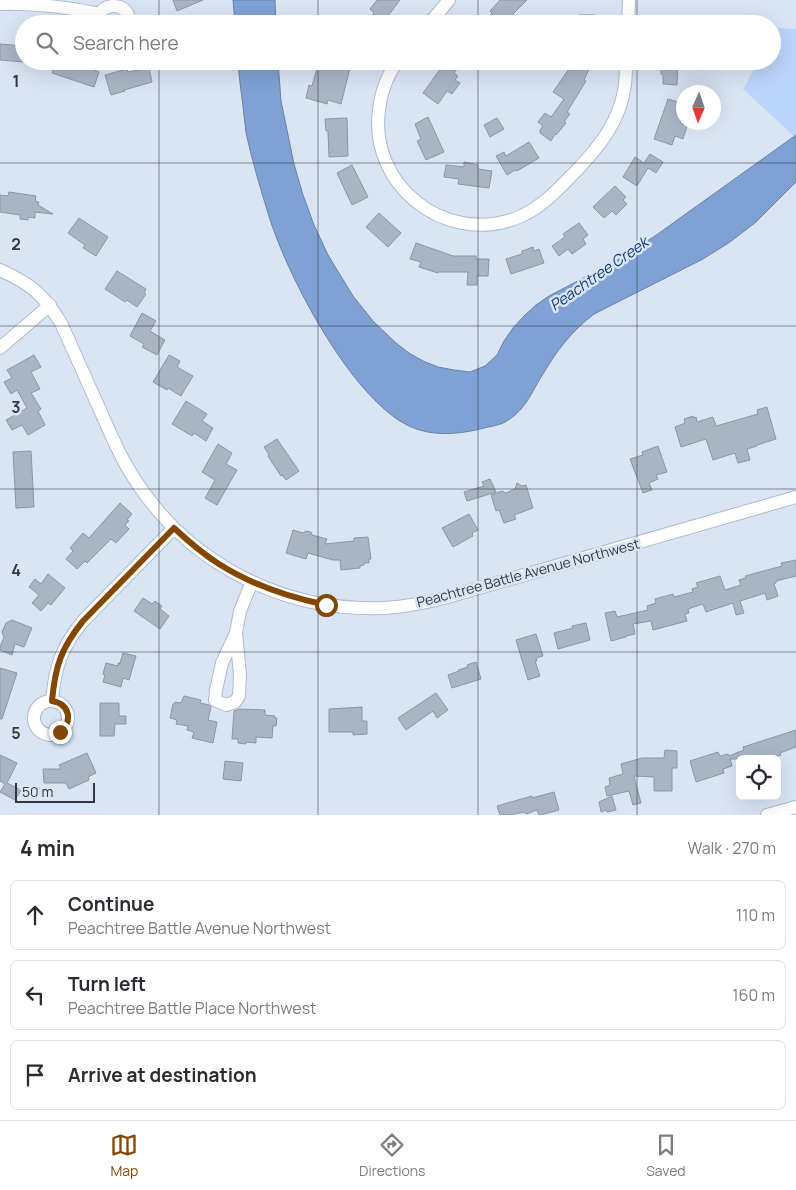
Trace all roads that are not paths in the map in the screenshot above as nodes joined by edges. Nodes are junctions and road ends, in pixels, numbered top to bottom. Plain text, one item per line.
1 (449, 0) edge
2 (629, 0) edge
3 (0, 4) edge
4 (90, 15) edge
5 (101, 15) edge
6 (128, 15) edge
7 (437, 15) edge
8 (628, 15) edge
9 (393, 70) edge
10 (626, 70) edge
11 (0, 270) edge
12 (50, 305) junction
13 (0, 348) edge
14 (796, 497) edge
15 (174, 528) junction
16 (252, 582) junction
17 (236, 633) junction
18 (52, 701) dead end
19 (796, 807) edge
20 (767, 815) edge

1 - 7 street
2 - 8 street
3 - 4 street
5 - 6 street
9 - 10 street
11 - 12 street, Peachtree Battle Avenue Northwest
12 - 13 street
12 - 15 street, Peachtree Battle Avenue Northwest
14 - 16 street, Peachtree Battle Avenue Northwest
15 - 16 street, Peachtree Battle Avenue Northwest
15 - 18 street
16 - 17 street
17 - 17 street
19 - 20 street

